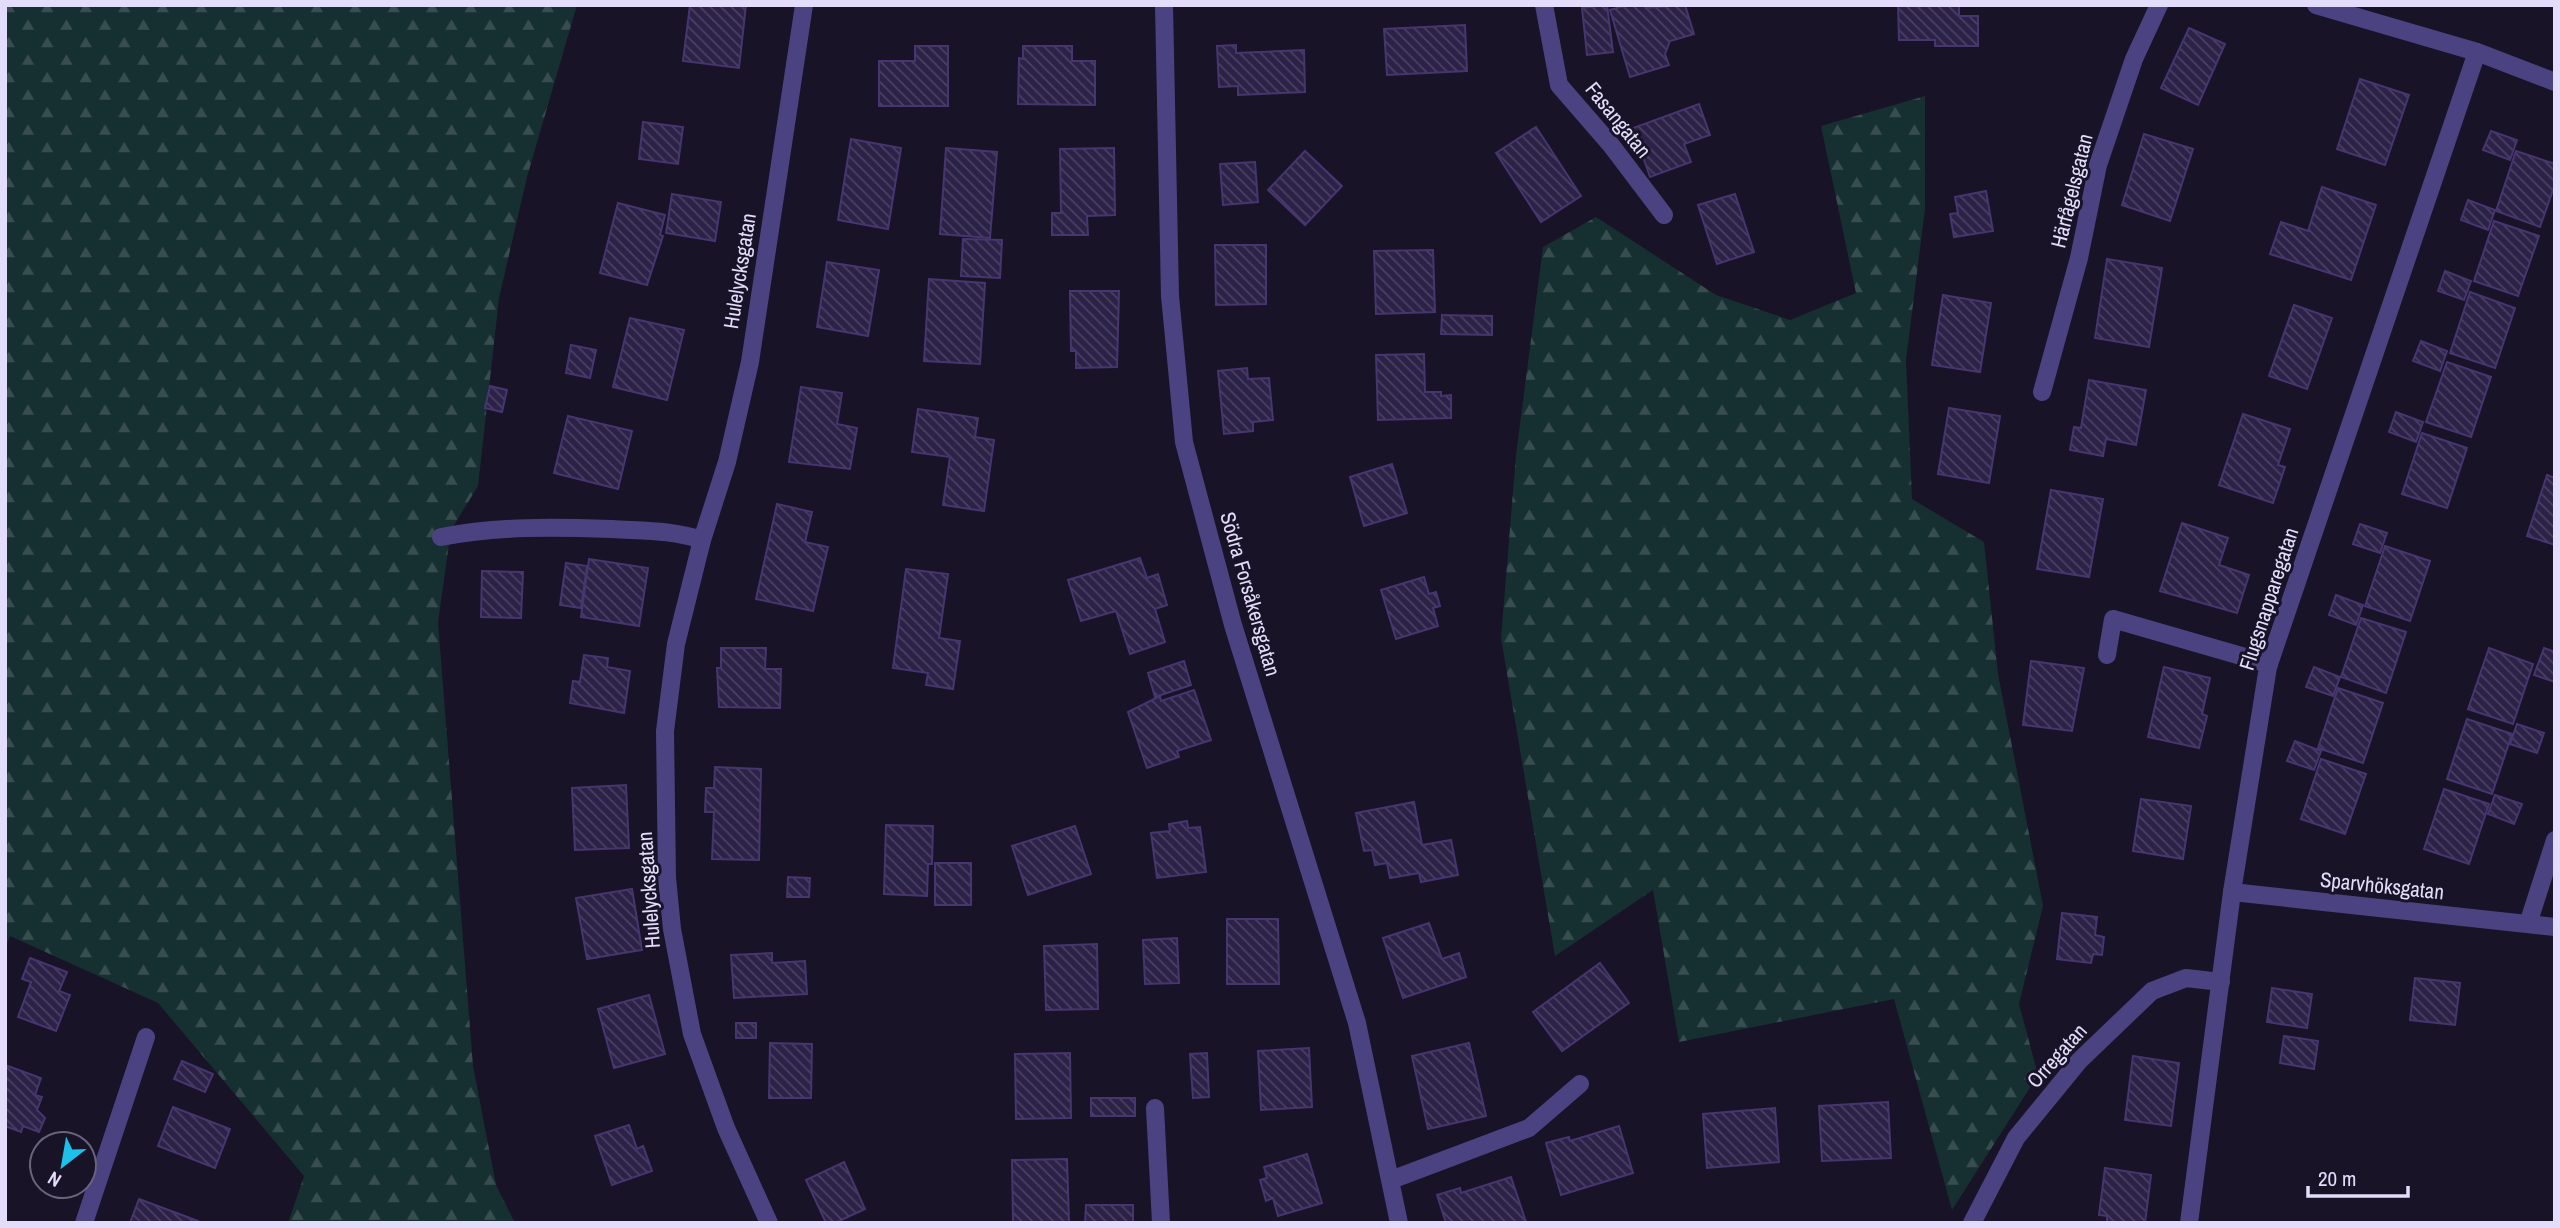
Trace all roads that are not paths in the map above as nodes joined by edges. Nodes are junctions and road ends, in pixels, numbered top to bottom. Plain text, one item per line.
1 (804, 5) edge
2 (1164, 5) edge
3 (1544, 5) edge
4 (2159, 5) edge
5 (2316, 5) edge
6 (2477, 52) junction
7 (2555, 82) edge
8 (1664, 215) dead end
9 (2042, 392) dead end
10 (441, 537) dead end
11 (702, 540) junction
12 (2107, 655) dead end
13 (2269, 664) junction
14 (2555, 840) edge
15 (2232, 892) junction
16 (2528, 924) junction
17 (2555, 927) edge
18 (2221, 982) junction
19 (146, 1037) dead end
20 (1580, 1084) dead end
21 (1155, 1108) dead end
22 (1391, 1180) junction
23 (84, 1223) edge
24 (769, 1223) edge
25 (1161, 1223) edge
26 (1399, 1223) edge
27 (1972, 1223) edge
28 (2189, 1223) edge

1 - 11 street, Hulelycksgatan
2 - 22 street, Södra Forsåkersgatan
3 - 8 street, Fasangatan
4 - 9 street, Härfågelsgatan
5 - 6 street
6 - 7 street
6 - 13 street, Flugsnapparegatan
10 - 11 street
11 - 24 street, Hulelycksgatan
12 - 13 street
13 - 15 street, Flugsnapparegatan
14 - 16 street
15 - 16 street, Sparvhöksgatan
15 - 18 street, Flugsnapparegatan
16 - 17 street, Sparvhöksgatan
18 - 27 street, Orregatan
18 - 28 street, Flugsnapparegatan
19 - 23 street
20 - 22 street
21 - 25 street
22 - 26 street, Södra Forsåkersgatan

